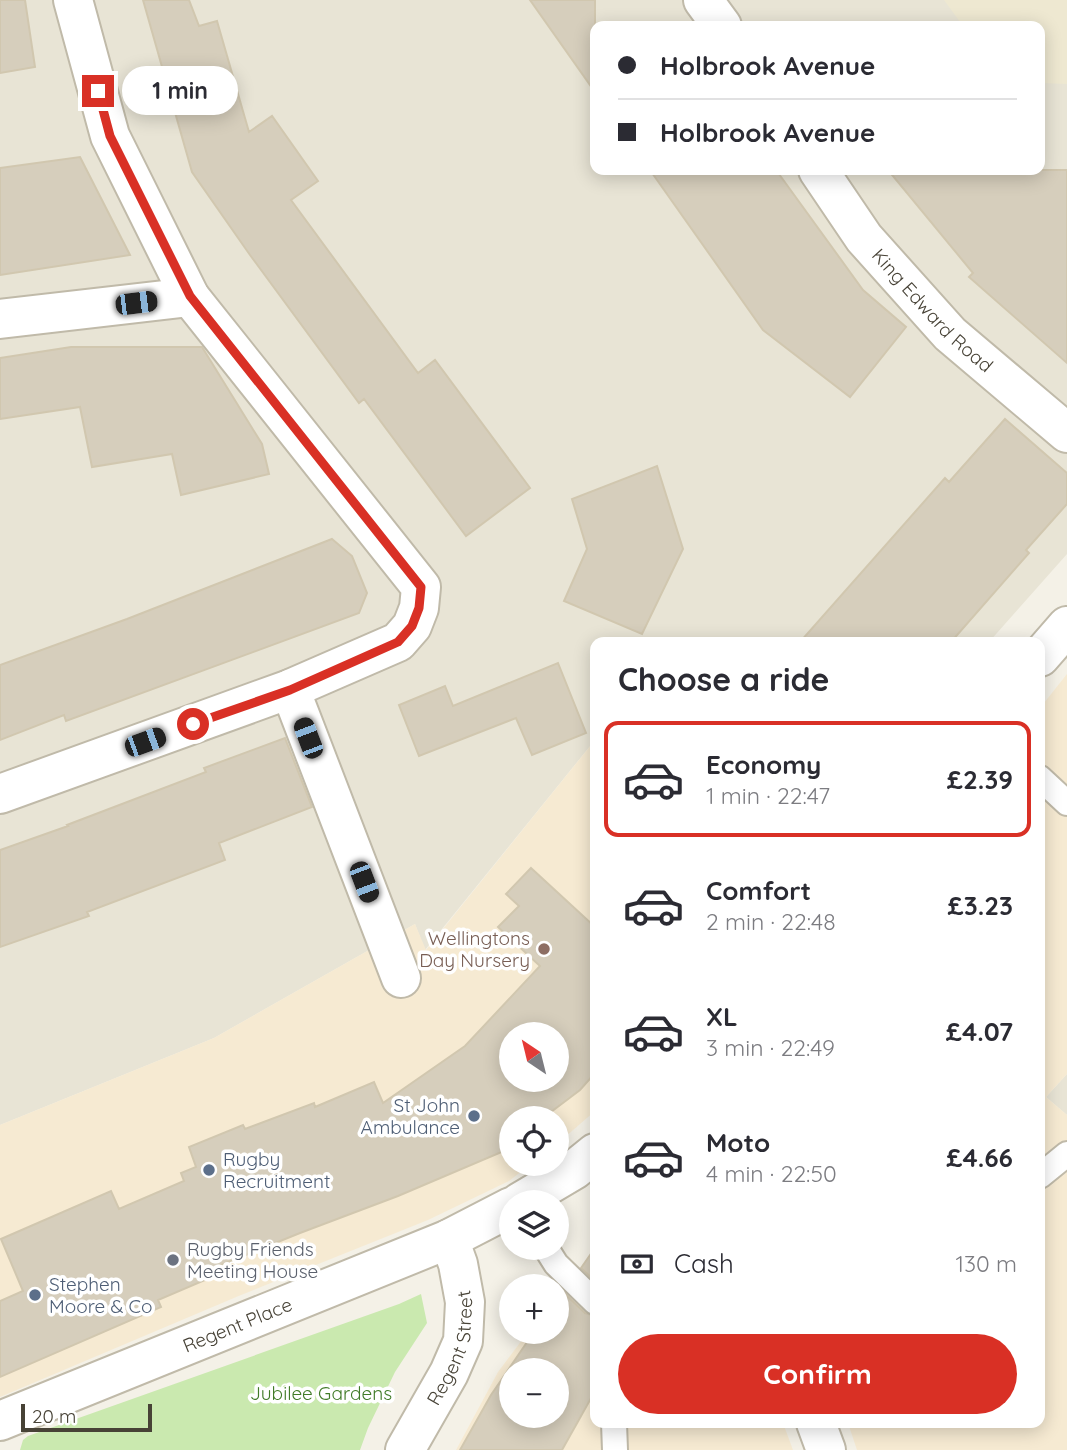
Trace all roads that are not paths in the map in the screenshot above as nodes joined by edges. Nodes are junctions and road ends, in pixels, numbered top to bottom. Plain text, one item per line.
1 (73, 0) edge
2 (703, 0) edge
3 (718, 21) edge
4 (821, 175) edge
5 (190, 296) junction
6 (0, 319) edge
7 (1067, 433) edge
8 (1067, 626) edge
9 (1045, 651) edge
10 (290, 690) junction
11 (0, 794) edge
12 (401, 978) dead end
13 (1067, 1154) edge
14 (590, 1157) edge
15 (1045, 1172) edge
16 (540, 1190) edge
17 (499, 1213) edge
18 (449, 1239) junction
19 (554, 1260) edge
20 (590, 1298) edge
21 (0, 1421) edge
22 (614, 1428) edge
23 (818, 1428) edge
24 (405, 1450) edge
25 (615, 1450) edge
26 (826, 1450) edge

1 - 5 street
2 - 3 street
4 - 7 street, King Edward Road
5 - 6 street
5 - 10 street
8 - 9 street
10 - 11 street
10 - 12 street
13 - 15 lane
14 - 16 street
17 - 18 street, Regent Place
18 - 21 street, Regent Place
18 - 24 street, Regent Street
19 - 20 lane
22 - 25 lane
23 - 26 street

